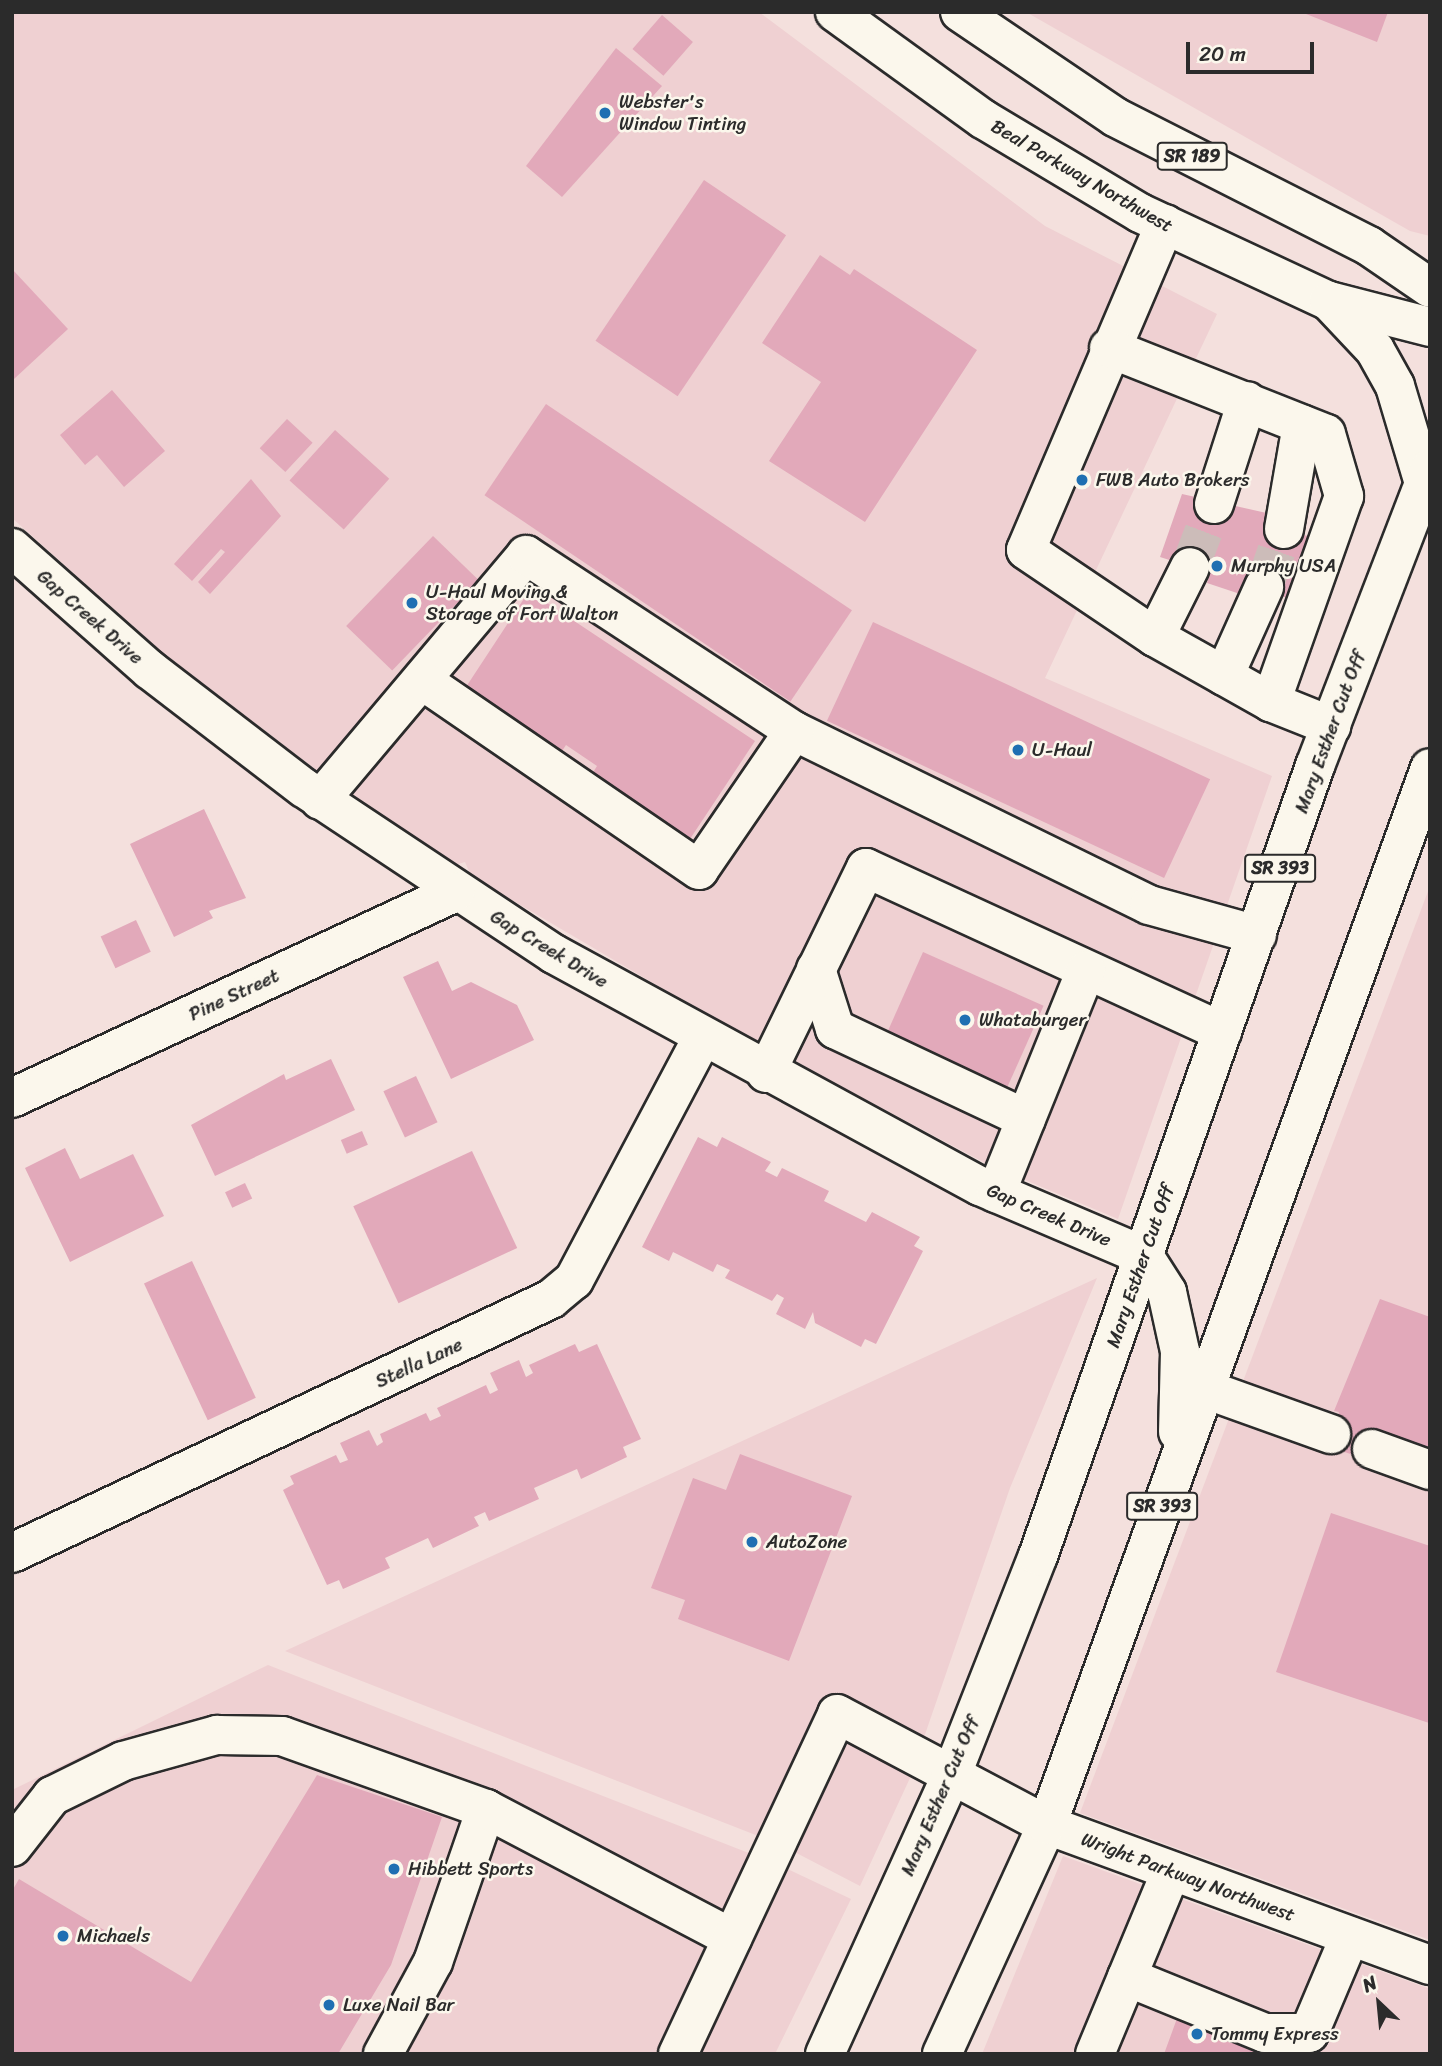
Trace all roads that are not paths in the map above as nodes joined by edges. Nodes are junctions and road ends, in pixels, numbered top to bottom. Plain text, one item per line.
1 (835, 12) edge
2 (960, 12) edge
3 (1165, 225) junction
4 (1430, 288) edge
5 (1329, 301) junction
6 (1430, 327) edge
7 (1109, 348) junction
8 (1247, 401) junction
9 (1302, 425) junction
10 (1427, 476) edge
11 (1214, 503) tunnel mouth
12 (1284, 529) tunnel mouth
13 (19, 565) edge
14 (1190, 566) tunnel mouth
15 (1264, 587) tunnel mouth
16 (1156, 637) junction
17 (1224, 676) junction
18 (422, 680) junction
19 (1271, 702) junction
20 (1331, 726) junction
21 (794, 731) junction
22 (1430, 768) edge
23 (320, 800) junction
24 (456, 892) junction
25 (1256, 935) junction
26 (816, 969) junction
27 (1086, 970) junction
28 (1222, 1032) junction
29 (702, 1038) junction
30 (766, 1073) junction
31 (12, 1098) edge
32 (1026, 1119) junction
33 (996, 1193) junction
34 (1144, 1256) junction
35 (1205, 1389) junction
36 (1331, 1434) dead end
37 (1372, 1449) dead end
38 (1177, 1465) junction
39 (1430, 1470) edge
40 (12, 1553) edge
41 (950, 1780) junction
42 (486, 1809) junction
43 (1047, 1825) junction
44 (12, 1846) edge
45 (1171, 1871) junction
46 (1350, 1936) junction
47 (732, 1938) junction
48 (1430, 1965) edge
49 (1127, 1977) junction
50 (383, 2054) edge
51 (678, 2054) edge
52 (825, 2054) edge
53 (942, 2054) edge
54 (1095, 2054) edge

1 - 3 main road, Beal Parkway Northwest
2 - 4 main road, SR 189
3 - 5 main road, Beal Parkway Northwest
3 - 7 main road
5 - 6 main road, Beal Parkway Northwest
5 - 10 main road
7 - 8 main road
7 - 16 main road
8 - 9 main road
8 - 11 main road
9 - 12 main road
9 - 19 main road
10 - 20 main road, Mary Esther Cut Off / SR 393
13 - 23 main road, Gap Creek Drive
14 - 16 main road
15 - 17 main road
16 - 17 main road
17 - 19 main road
18 - 21 main road
18 - 21 main road
18 - 23 main road
19 - 20 main road
20 - 25 main road, Mary Esther Cut Off / SR 393
21 - 25 main road
22 - 35 main road, SR 393
23 - 24 main road, Gap Creek Drive
24 - 29 main road, Gap Creek Drive
24 - 31 main road, Pine Street
25 - 28 main road, Mary Esther Cut Off / SR 393
26 - 27 main road
26 - 30 main road
26 - 32 main road
27 - 28 main road
27 - 32 main road
28 - 34 main road, Mary Esther Cut Off / SR 393
29 - 30 main road, Gap Creek Drive
29 - 40 main road, Stella Lane
30 - 33 main road, Gap Creek Drive
32 - 33 main road
33 - 34 main road, Gap Creek Drive
34 - 38 main road
34 - 41 main road, Mary Esther Cut Off / SR 393
35 - 36 main road
35 - 38 main road, SR 393
37 - 39 main road
38 - 43 main road, SR 393
41 - 43 main road, Wright Parkway Northwest
41 - 47 main road, Wright Parkway Northwest
41 - 52 main road, Mary Esther Cut Off / SR 393
42 - 44 main road
42 - 47 main road
42 - 50 main road
43 - 45 main road, Wright Parkway Northwest
43 - 53 main road, SR 393
45 - 46 main road, Wright Parkway Northwest
45 - 49 main road
46 - 48 main road, Wright Parkway Northwest
46 - 49 main road
47 - 51 main road
49 - 54 main road

